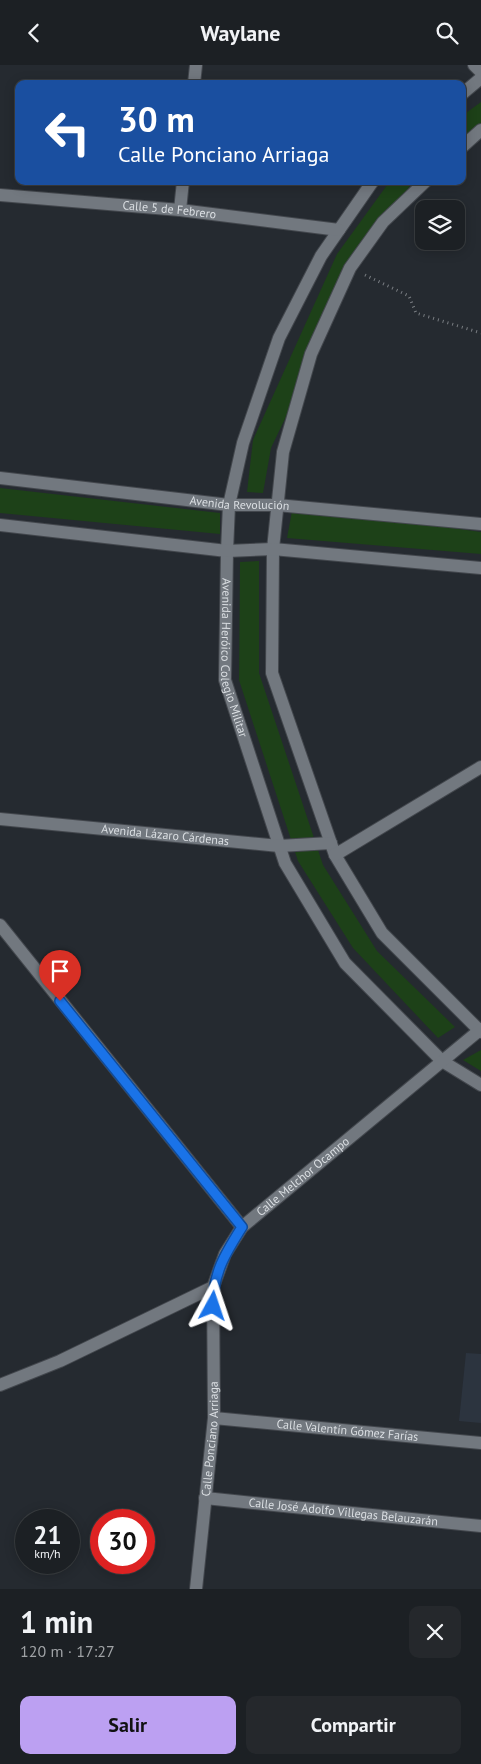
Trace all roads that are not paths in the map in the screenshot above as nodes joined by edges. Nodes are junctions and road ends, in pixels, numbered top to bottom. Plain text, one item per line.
1 (196, 65) edge
2 (474, 65) edge
3 (481, 72) edge
4 (481, 78) edge
5 (194, 80) edge
6 (466, 91) edge
7 (481, 130) edge
8 (466, 143) edge
9 (183, 185) edge
10 (370, 185) edge
11 (422, 185) edge
12 (0, 195) edge
13 (180, 210) junction
14 (339, 230) junction
15 (0, 478) edge
16 (229, 505) junction
17 (277, 505) junction
18 (481, 524) edge
19 (0, 525) edge
20 (273, 549) junction
21 (227, 551) junction
22 (481, 568) edge
23 (481, 767) edge
24 (0, 819) edge
25 (331, 843) junction
26 (279, 846) junction
27 (335, 855) junction
28 (0, 925) edge
29 (480, 1030) edge
30 (442, 1061) junction
31 (481, 1085) edge
32 (242, 1227) junction
33 (213, 1287) junction
34 (0, 1385) edge
35 (214, 1418) junction
36 (481, 1443) edge
37 (205, 1498) junction
38 (481, 1526) edge
39 (196, 1589) edge

1 - 5 street
2 - 3 street
4 - 6 street
7 - 8 street
9 - 13 street
10 - 14 street, Avenida Heróico Colegio Militar
11 - 17 street
12 - 13 street, Calle 5 de Febrero
13 - 14 street, Calle 5 de Febrero
14 - 16 street, Avenida Heróico Colegio Militar
15 - 16 street, Avenida Revolución
16 - 17 street, Avenida Revolución
16 - 21 street, Avenida Heróico Colegio Militar
17 - 18 street, Avenida Revolución
17 - 20 street
19 - 21 street
20 - 21 street
20 - 22 street
20 - 25 street
21 - 26 street, Avenida Heróico Colegio Militar
23 - 27 street
24 - 26 street, Avenida Lázaro Cárdenas
25 - 26 street, Avenida Lázaro Cárdenas
25 - 27 street
26 - 30 street, Avenida Heróico Colegio Militar
27 - 29 street
28 - 32 street
29 - 30 street, Calle Melchor Ocampo
30 - 31 street, Avenida Heróico Colegio Militar
30 - 32 street, Calle Melchor Ocampo
32 - 33 street, Calle Melchor Ocampo
33 - 34 street
33 - 35 street, Calle Ponciano Arriaga
35 - 36 street, Calle Valentín Gómez Farías
35 - 37 street, Calle Ponciano Arriaga
37 - 38 street, Calle José Adolfo Villegas Belauzarán
37 - 39 street, Calle Ponciano Arriaga

